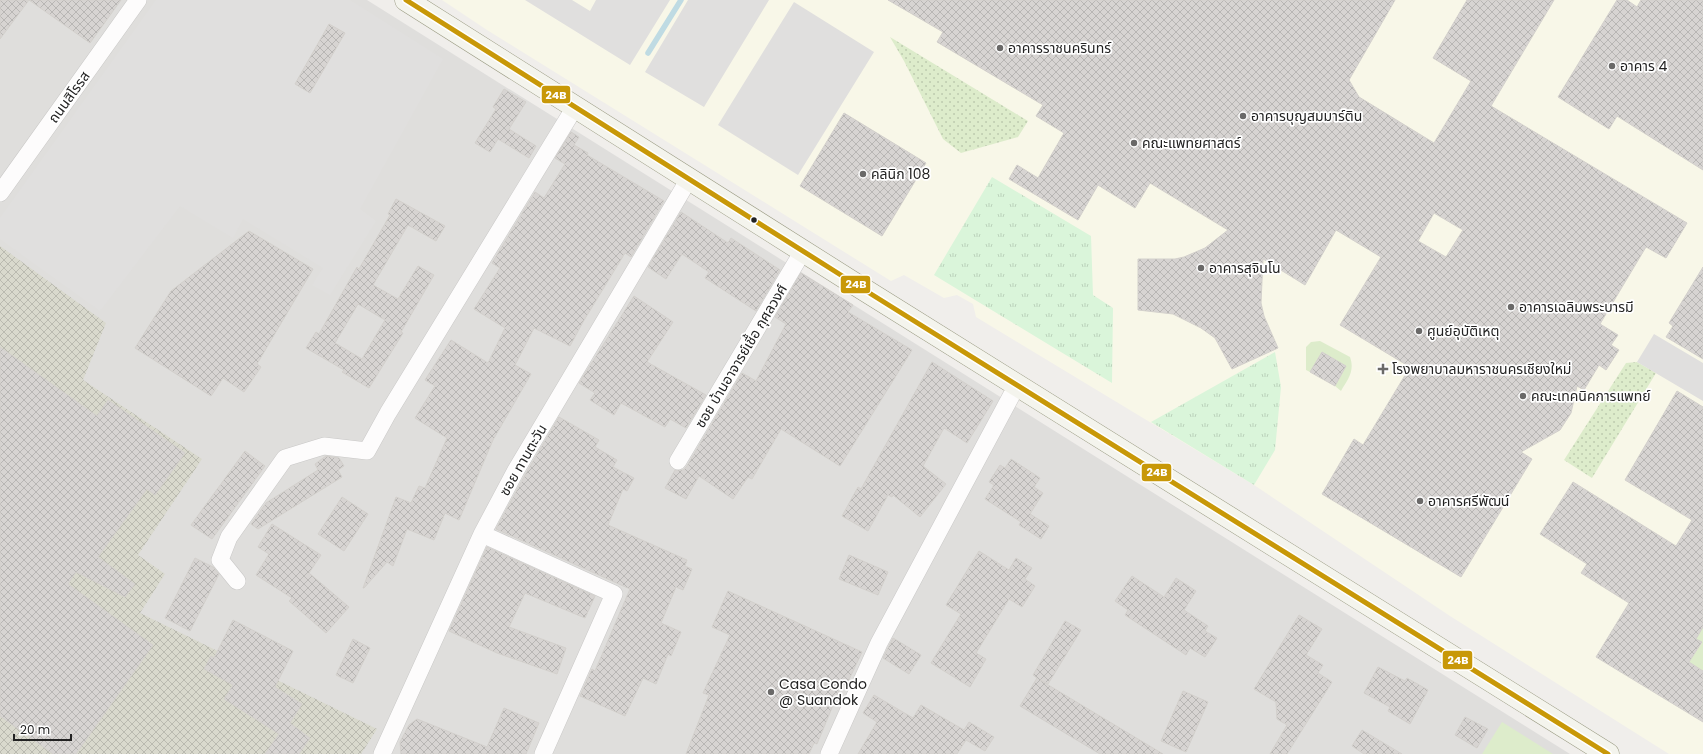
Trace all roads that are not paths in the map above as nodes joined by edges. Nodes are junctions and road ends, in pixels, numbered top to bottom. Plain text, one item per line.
1 (138, 0) edge
2 (406, 0) edge
3 (575, 107) junction
4 (689, 179) junction
5 (0, 193) edge
6 (803, 251) junction
7 (1017, 385) junction
8 (678, 461) dead end
9 (482, 534) junction
10 (237, 581) dead end
11 (385, 753) edge
12 (543, 754) edge
13 (829, 754) edge
14 (1608, 754) edge

1 - 5 street, ถนนสิโรรส
2 - 3 main road
3 - 4 main road
3 - 10 street
4 - 6 main road
4 - 9 street, ซอย ทานตะวัน
6 - 7 main road
6 - 8 street, ซอย บ้านอาจารย์เชื้อ กุศลวงศ์
7 - 13 street
7 - 14 main road
9 - 11 street, ซอย ทานตะวัน
9 - 12 street

